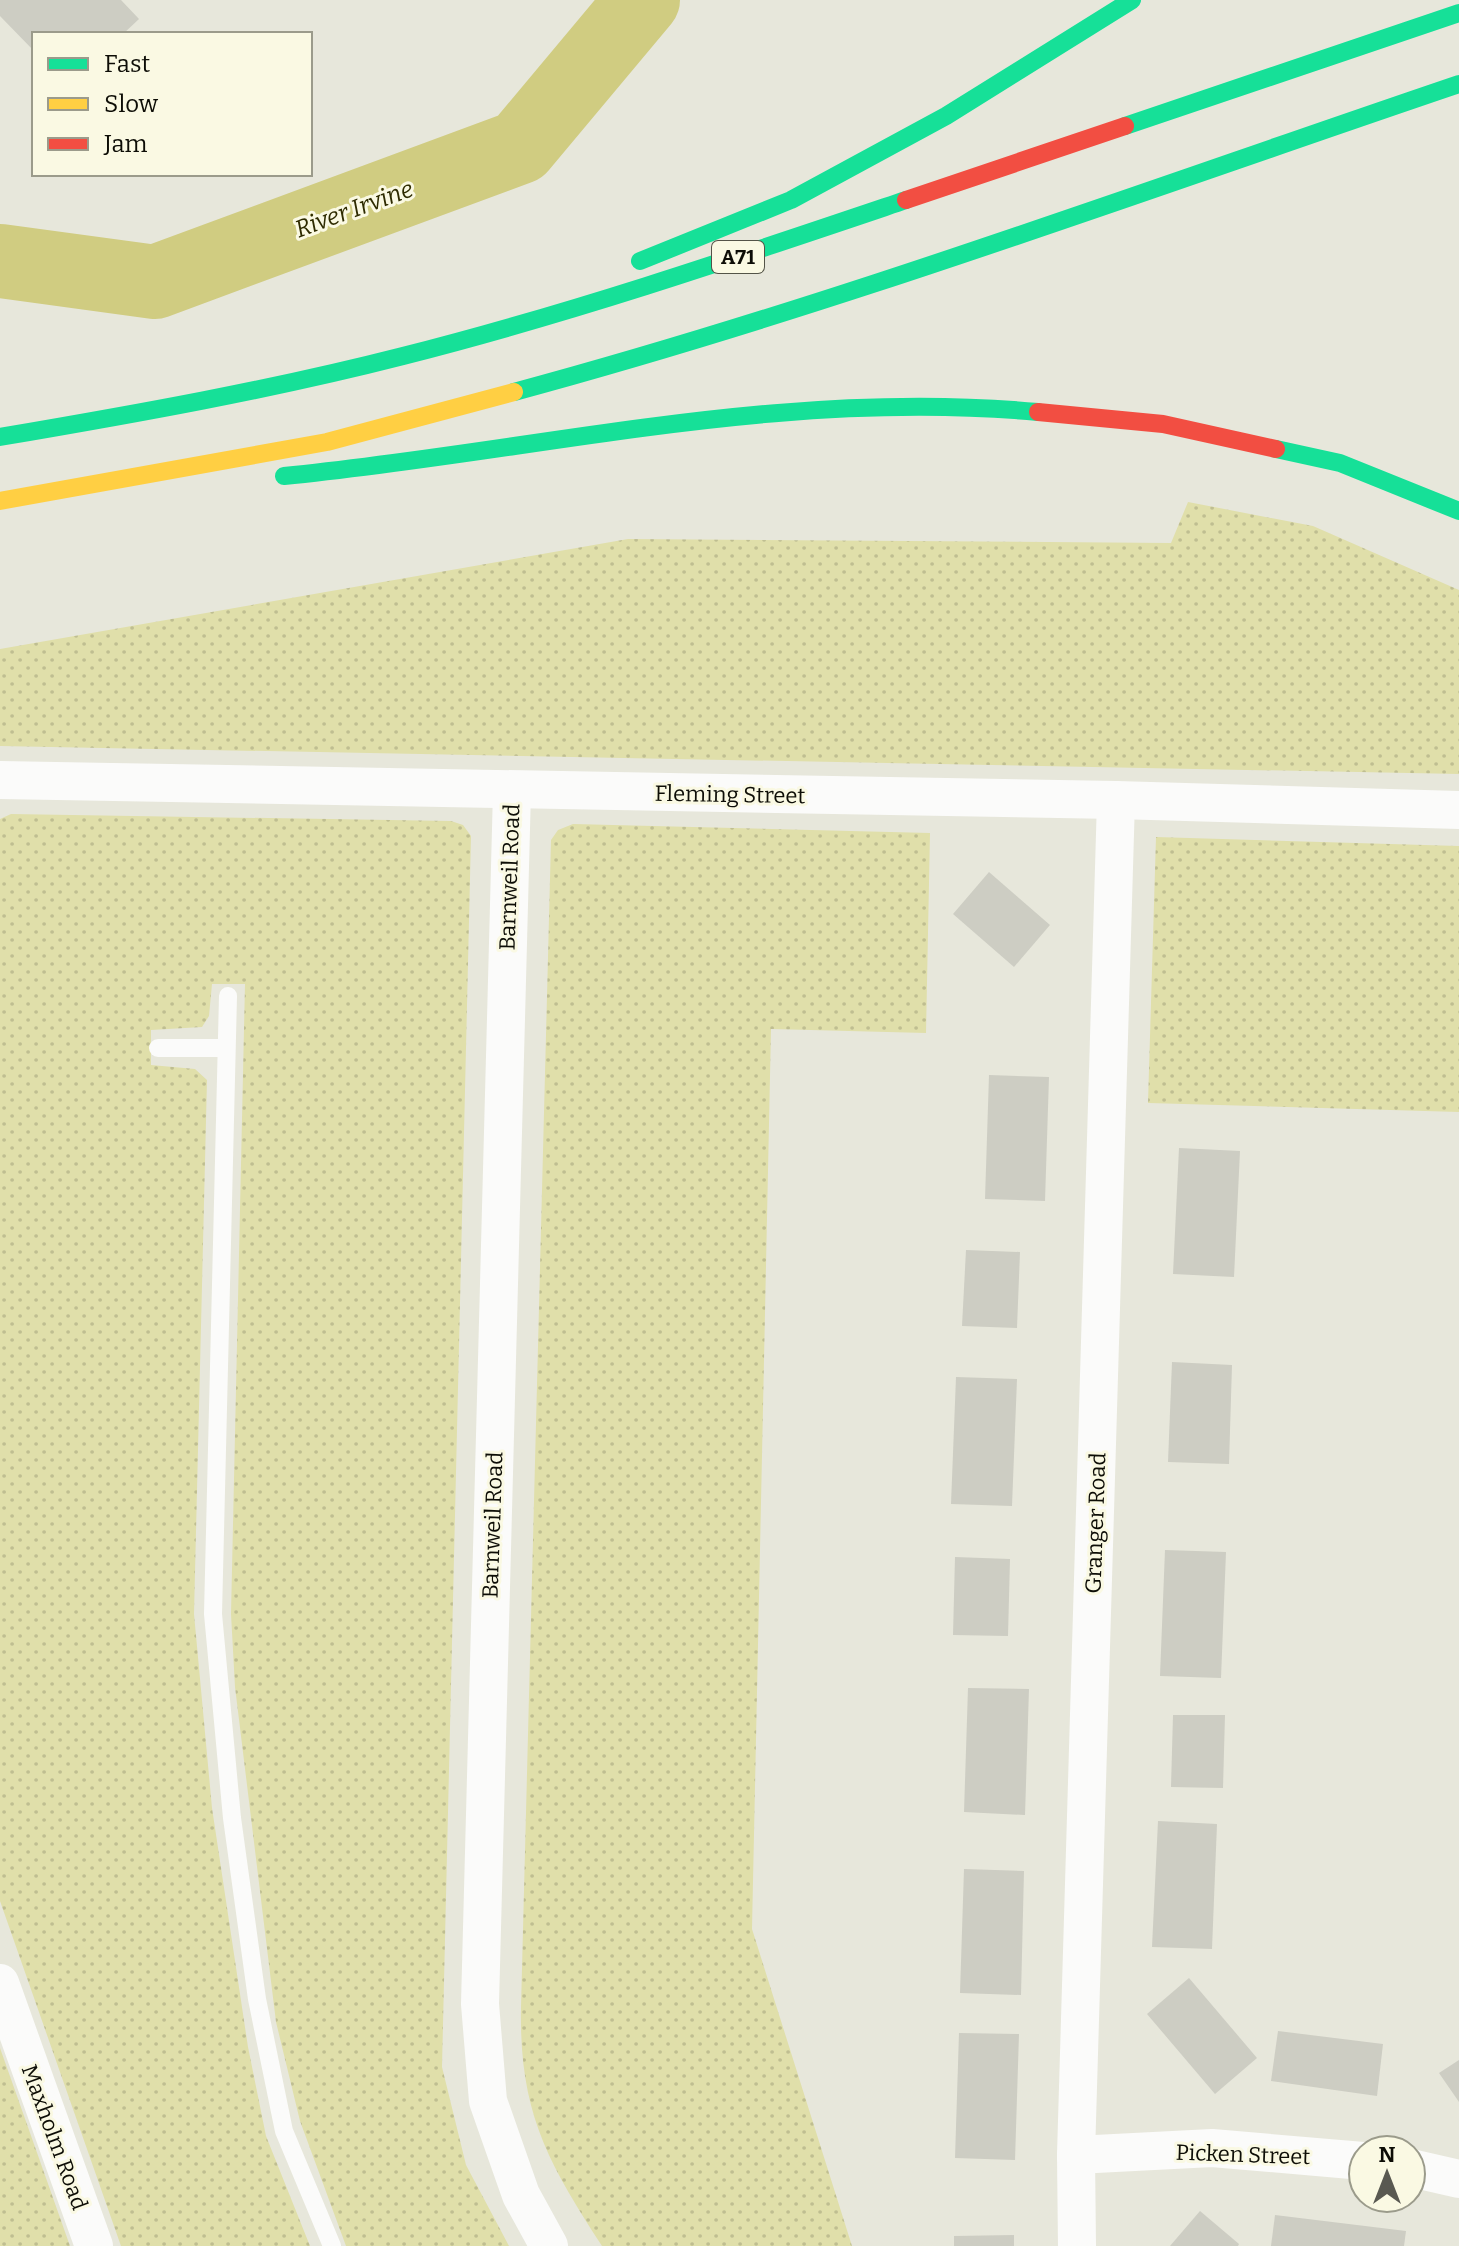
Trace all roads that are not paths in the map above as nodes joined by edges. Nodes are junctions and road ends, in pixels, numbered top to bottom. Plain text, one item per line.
1 (1132, 0) edge
2 (1459, 13) edge
3 (1459, 84) edge
4 (619, 270) dead end
5 (576, 287) dead end
6 (404, 356) junction
7 (0, 437) edge
8 (264, 477) dead end
9 (202, 484) dead end
10 (0, 502) edge
11 (1459, 511) edge
12 (0, 780) edge
13 (512, 791) junction
14 (1116, 800) junction
15 (1459, 810) edge
16 (228, 996) dead end
17 (158, 1048) dead end
18 (226, 1048) junction
19 (0, 1983) edge
20 (1076, 2155) junction
21 (1347, 2160) edge
22 (1427, 2172) edge
23 (1459, 2179) edge
24 (94, 2246) edge
25 (332, 2246) edge
26 (548, 2246) edge
27 (1077, 2246) edge

1 - 4 main road
2 - 6 main road, A71
3 - 10 main road
5 - 6 main road
6 - 7 main road, A71
8 - 11 main road
9 - 10 main road
12 - 13 street, Fleming Street
13 - 14 street, Fleming Street
13 - 26 street, Barnweil Road
14 - 15 street, Fleming Street
14 - 20 street, Granger Road
16 - 18 lane
17 - 18 lane
18 - 25 lane
19 - 24 street, Maxholm Road
20 - 21 street, Picken Street
20 - 27 street, Granger Road
22 - 23 street

